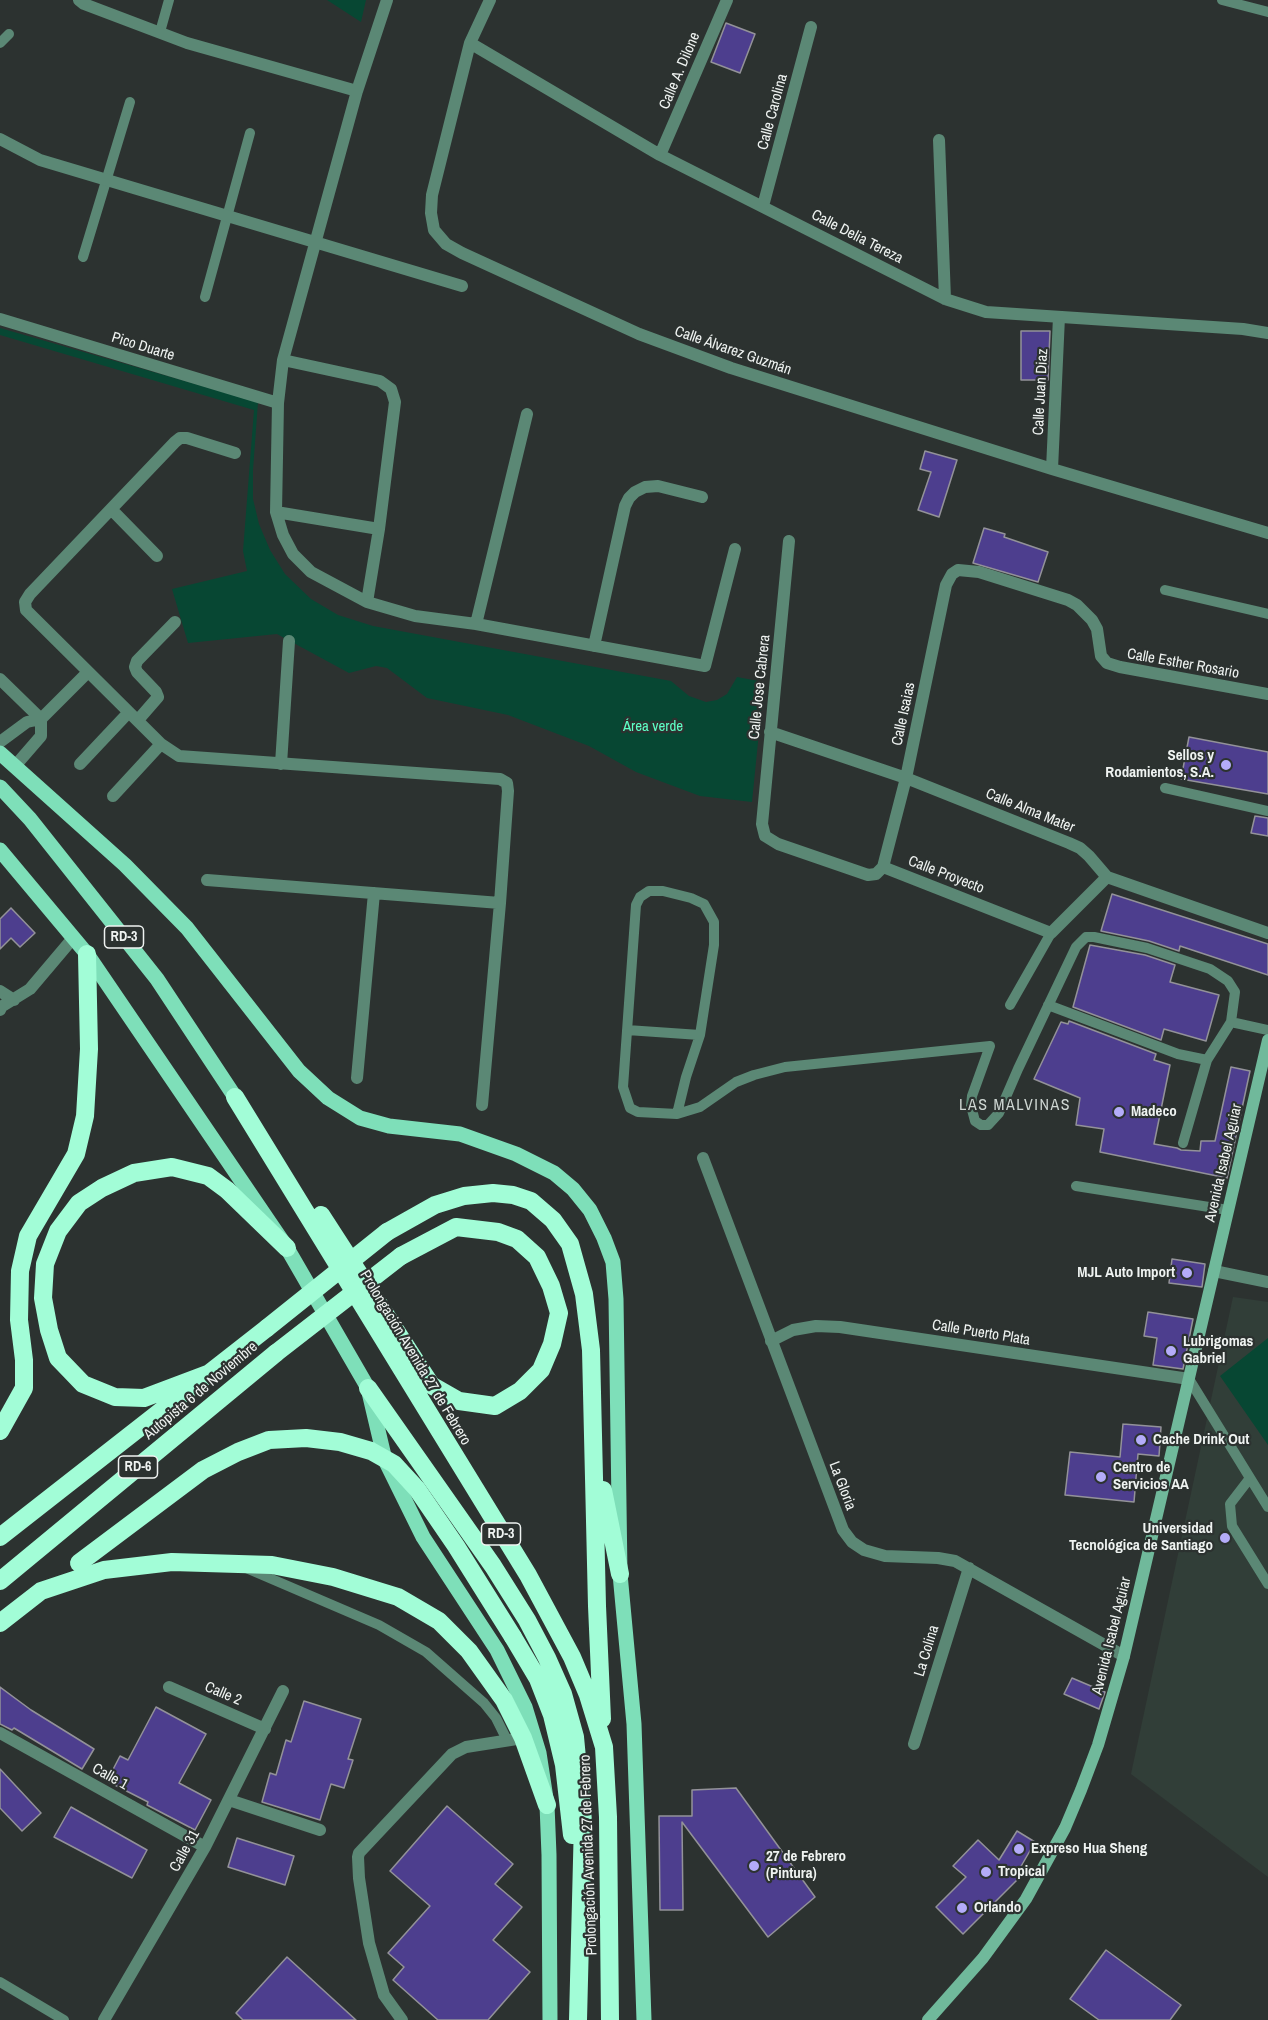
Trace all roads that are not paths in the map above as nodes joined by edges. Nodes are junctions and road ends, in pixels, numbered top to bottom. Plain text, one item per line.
1 (79, 0) edge
2 (169, 0) edge
3 (387, 0) edge
4 (490, 0) edge
5 (727, 0) edge
6 (1222, 0) edge
7 (1268, 12) edge
8 (811, 27) dead end
9 (160, 32) junction
10 (9, 34) dead end
11 (0, 43) edge
12 (470, 43) junction
13 (357, 91) junction
14 (130, 102) dead end
15 (250, 133) dead end
16 (0, 139) edge
17 (939, 140) dead end
18 (660, 154) junction
19 (107, 180) junction
20 (763, 206) junction
21 (227, 216) junction
22 (315, 242) junction
23 (83, 257) dead end
24 (462, 286) dead end
25 (205, 297) dead end
26 (945, 299) junction
27 (1059, 317) junction
28 (0, 319) edge
29 (1268, 333) edge
30 (283, 360) junction
31 (278, 403) junction
32 (527, 414) dead end
33 (235, 453) dead end
34 (1052, 470) junction
35 (702, 497) dead end
36 (111, 509) junction
37 (276, 512) junction
38 (379, 529) junction
39 (1268, 533) edge
40 (789, 541) dead end
41 (735, 549) dead end
42 (157, 556) dead end
43 (957, 570) joint
44 (1164, 590) dead end
45 (367, 602) junction
46 (1268, 614) edge
47 (175, 622) dead end
48 (476, 624) junction
49 (290, 640) dead end
50 (594, 646) junction
51 (87, 673) junction
52 (0, 679) edge
53 (1268, 694) edge
54 (133, 716) junction
55 (42, 719) junction
56 (770, 732) junction
57 (0, 742) edge
58 (161, 744) junction
59 (0, 753) edge
60 (80, 764) dead end
61 (281, 764) junction
62 (15, 766) junction
63 (906, 778) junction
64 (0, 787) edge
65 (1165, 788) dead end
66 (113, 796) dead end
67 (1268, 811) edge
68 (765, 836) joint
69 (0, 850) edge
70 (882, 867) junction
71 (1107, 878) junction
72 (207, 880) dead end
73 (374, 893) junction
74 (500, 903) junction
75 (1051, 933) junction
76 (1268, 933) edge
77 (74, 937) junction
78 (87, 954) junction
79 (0, 991) edge
80 (14, 1000) junction
81 (1010, 1005) dead end
82 (1048, 1005) junction
83 (0, 1010) edge
84 (1231, 1023) junction
85 (627, 1030) junction
86 (1268, 1030) edge
87 (700, 1035) junction
88 (1268, 1040) edge
89 (1207, 1060) junction
90 (357, 1078) dead end
91 (236, 1097) junction
92 (482, 1105) dead end
93 (677, 1114) junction
94 (1182, 1143) dead end
95 (703, 1158) dead end
96 (1076, 1186) dead end
97 (1228, 1210) junction
98 (287, 1248) junction
99 (1214, 1271) junction
100 (1268, 1282) edge
101 (771, 1341) junction
102 (213, 1372) junction
103 (1189, 1379) junction
104 (368, 1388) junction
105 (0, 1431) edge
106 (593, 1444) junction
107 (1250, 1478) junction
108 (1268, 1507) edge
109 (0, 1537) edge
110 (235, 1564) junction
111 (969, 1568) junction
112 (620, 1574) junction
113 (0, 1581) edge
114 (1268, 1584) edge
115 (42, 1592) junction
116 (0, 1623) edge
117 (1124, 1656) junction
118 (168, 1687) dead end
119 (283, 1691) dead end
120 (265, 1729) junction
121 (0, 1733) edge
122 (515, 1739) junction
123 (914, 1744) dead end
124 (604, 1748) junction
125 (229, 1800) junction
126 (547, 1805) junction
127 (320, 1830) dead end
128 (205, 1847) junction
129 (581, 1911) junction
130 (0, 1982) edge
131 (64, 2020) edge
132 (104, 2020) edge
133 (402, 2020) edge
134 (550, 2020) edge
135 (578, 2020) edge
136 (610, 2020) edge
137 (644, 2020) edge
138 (928, 2020) edge

1 - 9 street
2 - 9 lane
3 - 13 street
4 - 12 street, Calle Álvarez Guzmán
5 - 18 street, Calle A. Dilone
6 - 7 lane
8 - 20 street, Calle Carolina
9 - 13 street
10 - 11 lane
12 - 18 street, Calle Delia Tereza
12 - 34 street, Calle Álvarez Guzmán
13 - 22 street
14 - 19 lane
15 - 21 lane
16 - 19 street
17 - 26 street
18 - 20 street, Calle Delia Tereza
19 - 21 street
19 - 23 lane
20 - 26 street, Calle Delia Tereza
21 - 22 street
21 - 25 lane
22 - 24 street
22 - 30 street
26 - 27 street, Calle Delia Tereza
27 - 29 street, Calle Delia Tereza
27 - 34 street, Calle Juan Diaz
28 - 31 street, Pico Duarte
30 - 31 street
30 - 38 street
31 - 37 street
32 - 48 street
33 - 36 street
34 - 39 street, Calle Álvarez Guzmán
35 - 50 street
36 - 42 street
36 - 51 street
37 - 38 street
37 - 45 street
38 - 45 street
40 - 56 street, Calle Jose Cabrera
41 - 50 street
43 - 53 street, Calle Esther Rosario
43 - 63 street, Calle Isaias
44 - 46 lane
45 - 48 street
47 - 54 street
48 - 50 street
49 - 61 street
51 - 54 street
51 - 55 street
52 - 55 street
54 - 58 street
54 - 60 street
55 - 57 street
55 - 62 street
56 - 63 street, Calle Alma Mater
56 - 68 street, Calle Jose Cabrera
58 - 61 street
58 - 66 street
59 - 62 main road
61 - 74 street
62 - 112 main road
63 - 70 street, Calle Isaias
63 - 71 street, Calle Alma Mater
64 - 91 main road, Prolongación Avenida 27 de Febrero / RD-3
65 - 67 lane
68 - 70 street, Calle Proyecto
69 - 77 main road, Prolongación Avenida 27 de Febrero / RD-3
70 - 75 street, Calle Proyecto
71 - 75 street
71 - 76 street
72 - 73 street
73 - 74 street
73 - 90 street
74 - 92 street
75 - 81 lane
77 - 78 main road, Prolongación Avenida 27 de Febrero / RD-3
77 - 80 street
78 - 98 main road, Prolongación Avenida 27 de Febrero / RD-3
78 - 105 highway
79 - 80 street
80 - 83 street
82 - 84 lane
82 - 89 lane
82 - 93 lane
84 - 86 lane
84 - 89 lane
85 - 87 lane
85 - 87 lane
85 - 93 lane
87 - 93 lane
88 - 97 main road, Avenida Isabel Aguiar
89 - 94 lane
91 - 113 highway, Autopista 6 de Noviembre / RD-6, bridge
91 - 124 highway, Prolongación Avenida 27 de Febrero / RD-3
95 - 101 street, La Gloria
96 - 97 lane
97 - 99 main road, Avenida Isabel Aguiar
98 - 102 highway
98 - 104 main road, Prolongación Avenida 27 de Febrero / RD-3
99 - 100 street
99 - 103 main road, Avenida Isabel Aguiar
101 - 103 street, Calle Puerto Plata
101 - 111 street, La Gloria
102 - 106 highway, Autopista 6 de Noviembre / RD-6, bridge
102 - 109 highway, Autopista 6 de Noviembre / RD-6
103 - 107 lane
103 - 117 main road, Avenida Isabel Aguiar
104 - 126 main road, Prolongación Avenida 27 de Febrero / RD-3
104 - 129 highway, Prolongación Avenida 27 de Febrero / RD-3
106 - 112 highway
106 - 124 highway
107 - 108 lane
107 - 114 lane
110 - 115 highway
110 - 122 lane
110 - 122 highway
111 - 117 street, La Gloria
111 - 123 street, La Colina
112 - 137 main road
115 - 116 highway
115 - 129 highway, bridge
117 - 138 main road, Avenida Isabel Aguiar
118 - 120 street, Calle 2
119 - 120 street, Calle 31
120 - 125 street, Calle 31
121 - 128 street, Calle 1
122 - 126 highway
122 - 133 street
124 - 136 highway, Prolongación Avenida 27 de Febrero / RD-3
125 - 127 street
125 - 128 street, Calle 31
126 - 134 main road, Prolongación Avenida 27 de Febrero / RD-3
128 - 132 street, Calle 31
129 - 135 highway, Prolongación Avenida 27 de Febrero / RD-3
130 - 131 lane

